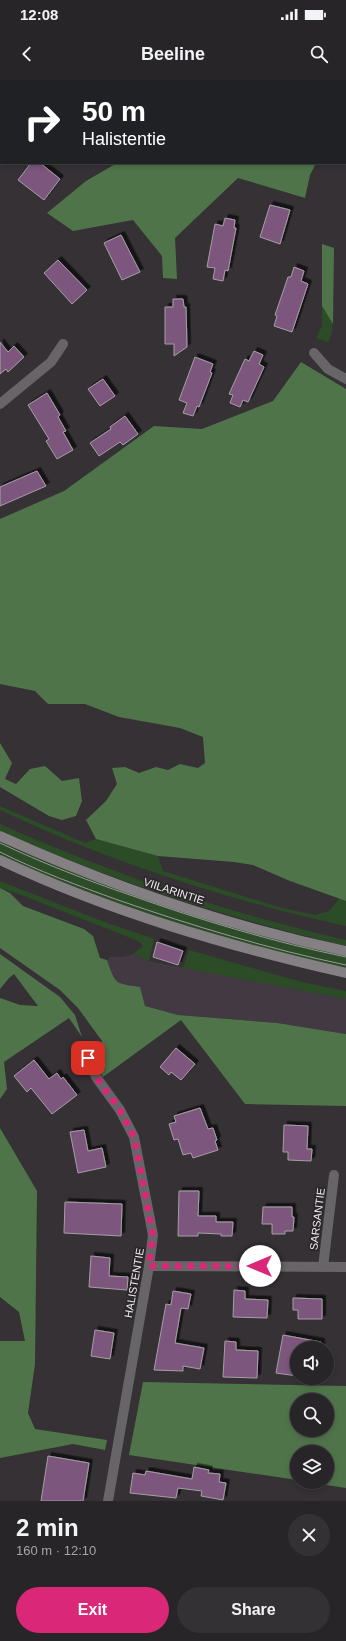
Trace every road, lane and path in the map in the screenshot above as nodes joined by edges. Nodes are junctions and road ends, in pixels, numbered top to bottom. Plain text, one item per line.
1 (63, 344) dead end
2 (314, 353) dead end
3 (346, 379) edge
4 (0, 404) edge
5 (0, 836) edge
6 (0, 860) edge
7 (346, 951) edge
8 (346, 973) edge
9 (88, 1058) dead end
10 (334, 1174) dead end
11 (149, 1266) junction
12 (323, 1267) junction
13 (346, 1267) edge
14 (108, 1501) edge

1 - 4 street
2 - 3 street
5 - 7 main road, VIILARINTIE
6 - 8 main road
9 - 11 street, HALISTENTIE
10 - 12 street, SARSANTIE
11 - 12 street, SARSANTIE
11 - 14 street, HALISTENTIE
12 - 13 street, SARSANTIE

